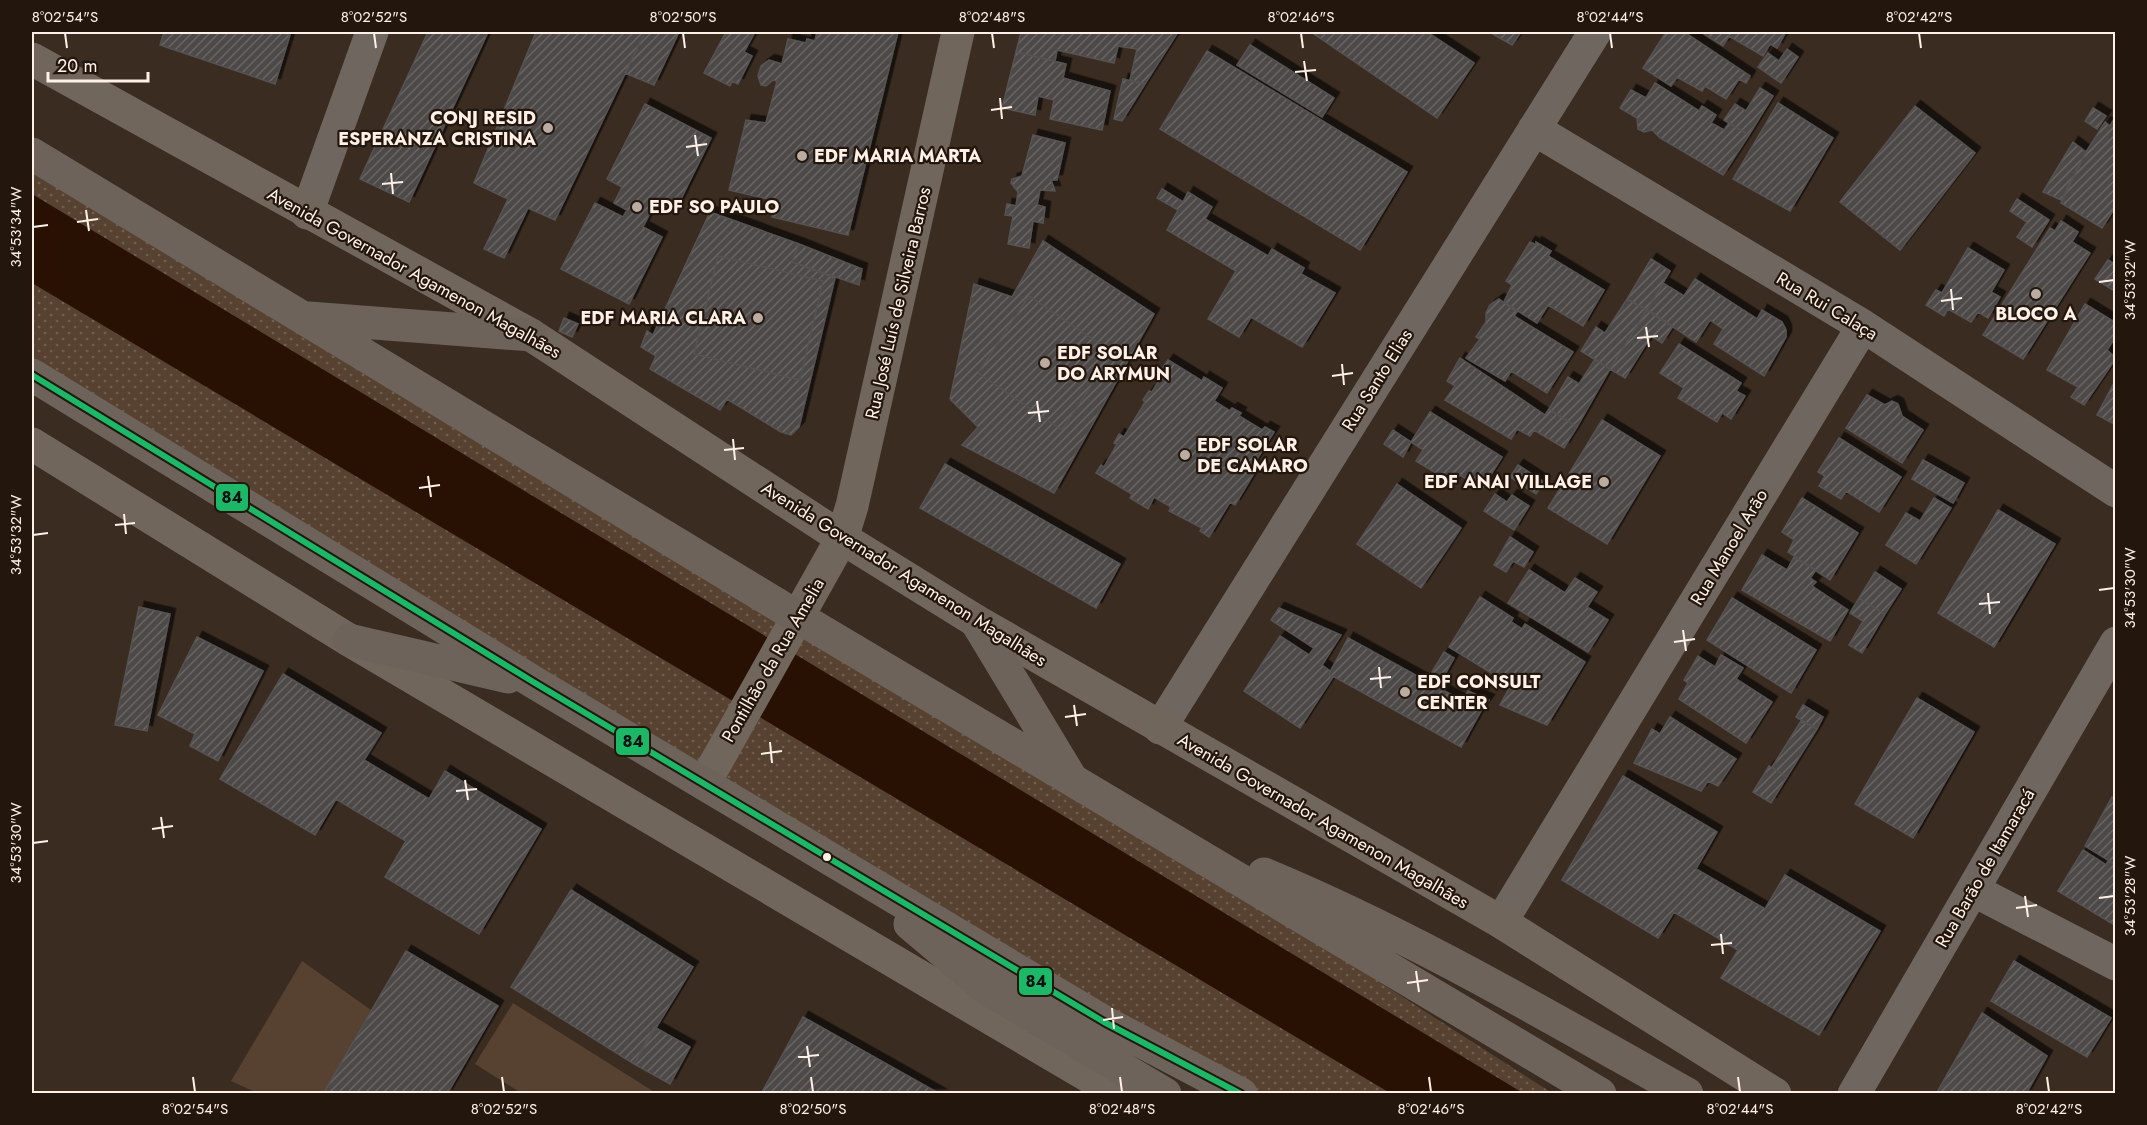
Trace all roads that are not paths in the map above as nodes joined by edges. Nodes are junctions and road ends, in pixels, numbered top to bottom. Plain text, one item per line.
1 (372, 32) edge
2 (958, 32) edge
3 (1594, 32) edge
4 (32, 59) edge
5 (1534, 129) junction
6 (32, 154) edge
7 (307, 213) junction
8 (303, 318) junction
9 (1863, 326) junction
10 (531, 335) junction
11 (32, 375) edge
12 (32, 444) edge
13 (2115, 491) edge
14 (842, 538) junction
15 (976, 621) junction
16 (792, 627) junction
17 (349, 640) junction
18 (2115, 642) edge
19 (535, 683) junction
20 (1160, 728) junction
21 (1072, 779) junction
22 (705, 782) junction
23 (1160, 831) junction
24 (837, 863) junction
25 (1973, 890) junction
26 (1501, 922) junction
27 (2115, 964) edge
28 (1119, 1094) edge
29 (1165, 1094) edge
30 (1241, 1094) edge
31 (1600, 1094) edge
32 (1687, 1094) edge
33 (1775, 1094) edge
34 (1854, 1094) edge

1 - 7 street
2 - 14 main road, Rua José Luís de Silveira Barros
3 - 5 street, Rua Santo Elias
4 - 7 main road, Avenida Governador Agamenon Magalhães
5 - 9 street, Rua Rui Calaça
5 - 20 street, Rua Santo Elias
6 - 8 highway
7 - 10 main road, Avenida Governador Agamenon Magalhães
8 - 10 highway
8 - 16 highway
9 - 13 street, Rua Rui Calaça
9 - 26 street, Rua Manoel Arão
10 - 14 main road, Avenida Governador Agamenon Magalhães
11 - 19 highway
12 - 17 main road
14 - 15 main road, Avenida Governador Agamenon Magalhães
14 - 16 main road, Pontilhão da Rua Amelia
15 - 20 main road, Avenida Governador Agamenon Magalhães
15 - 21 highway
16 - 21 highway
16 - 22 main road, Pontilhão da Rua Amelia
17 - 19 highway
17 - 28 main road
18 - 25 street, Rua Barão de Itamaracá
19 - 22 highway
20 - 26 main road, Avenida Governador Agamenon Magalhães
21 - 23 highway
22 - 24 highway
23 - 31 highway
23 - 32 highway
24 - 29 highway
24 - 30 highway
25 - 27 street
25 - 34 street, Rua Barão de Itamaracá
26 - 33 main road, Avenida Governador Agamenon Magalhães

